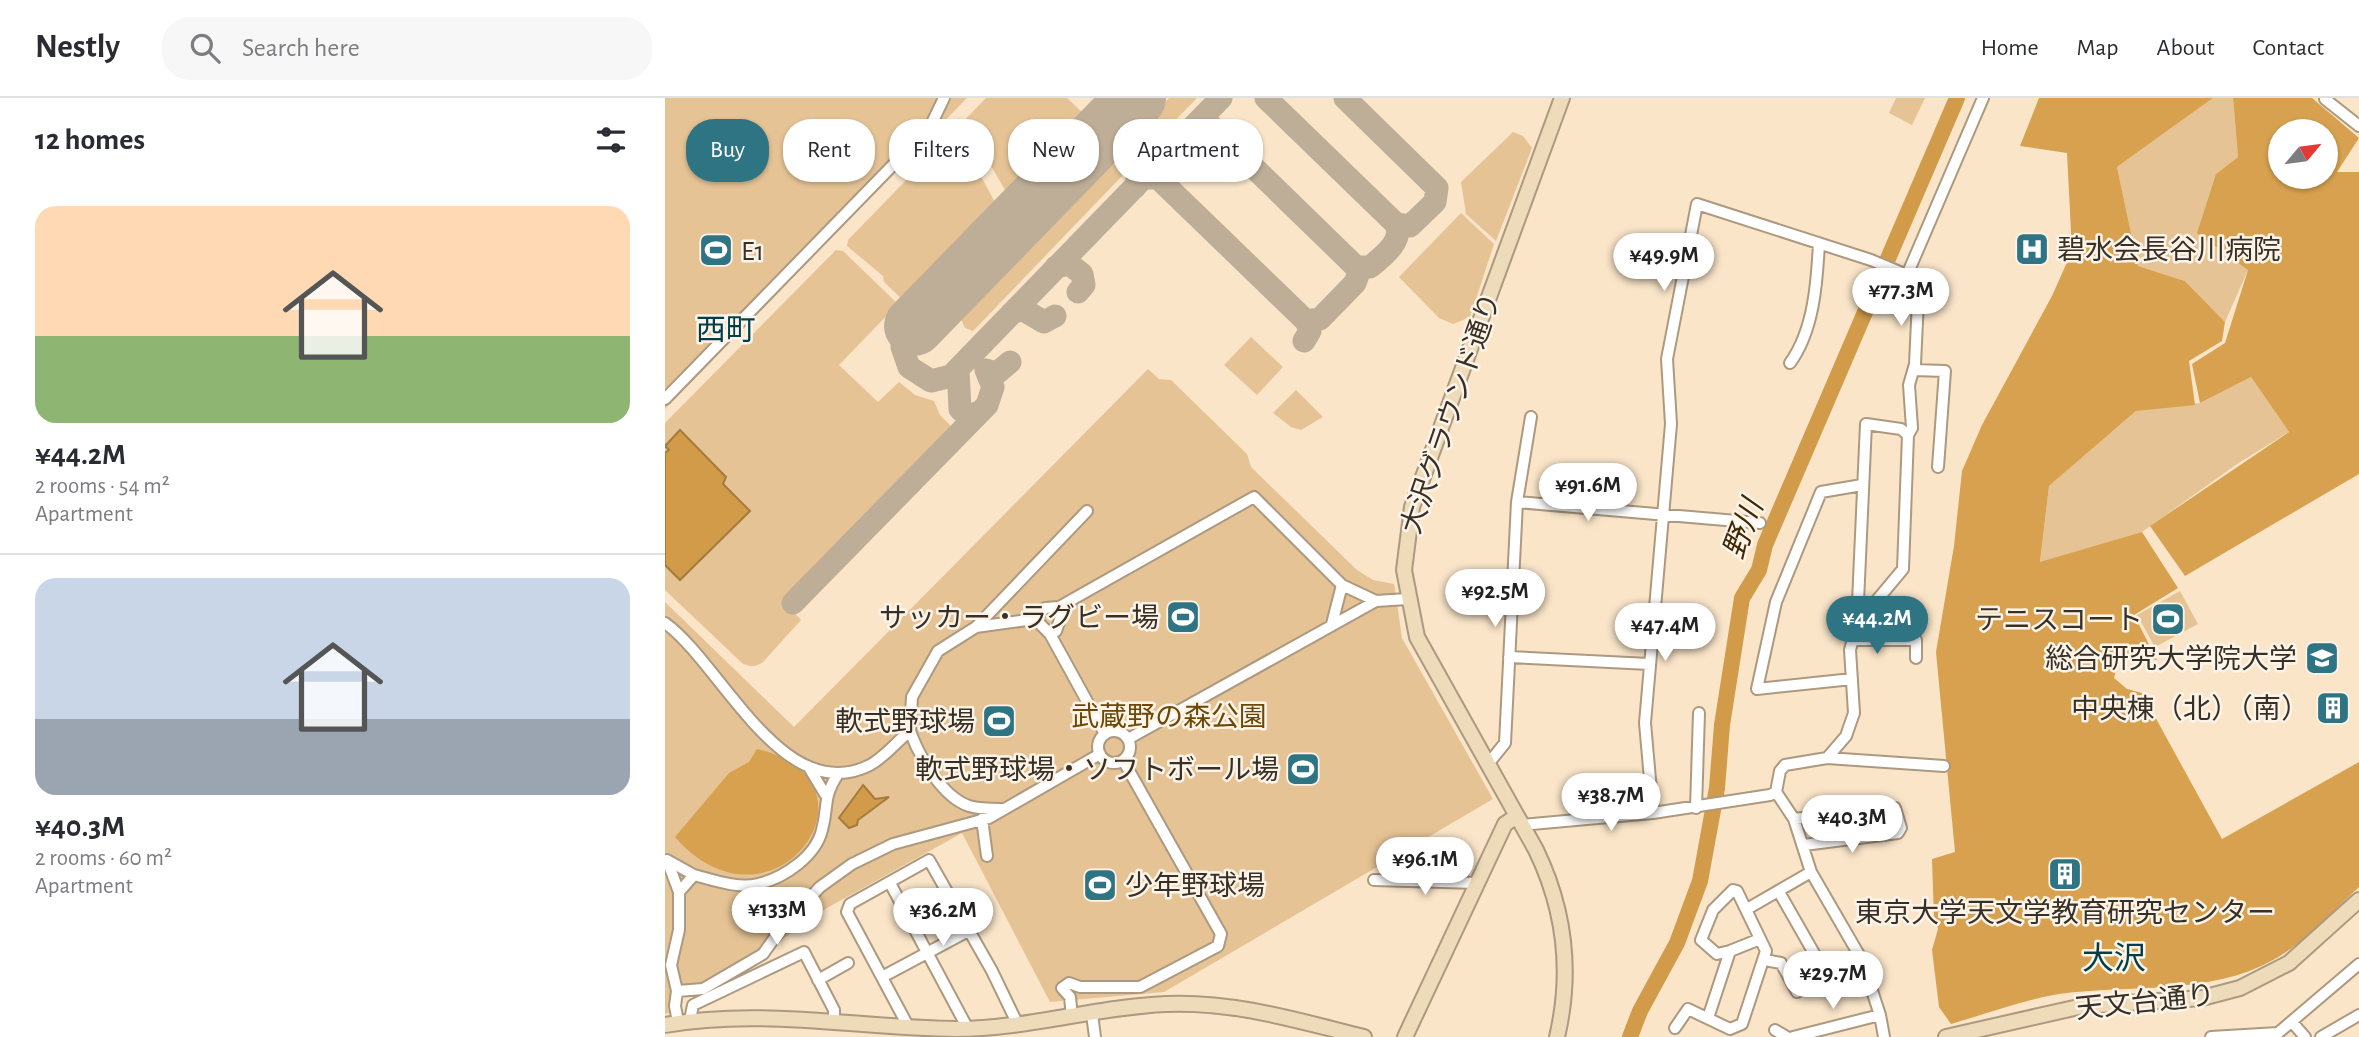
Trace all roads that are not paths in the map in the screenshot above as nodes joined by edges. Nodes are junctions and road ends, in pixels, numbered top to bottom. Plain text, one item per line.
1 (944, 98) edge
2 (1562, 98) edge
3 (1983, 98) edge
4 (2325, 99) edge
5 (2359, 126) edge
6 (1819, 243) junction
7 (1906, 274) junction
8 (1790, 363) dead end
9 (1913, 370) junction
10 (665, 399) edge
11 (1531, 417) dead end
12 (1908, 435) junction
13 (1938, 467) dead end
14 (1862, 485) junction
15 (1517, 502) junction
16 (1087, 511) dead end
17 (1662, 512) junction
18 (1761, 523) dead end
19 (1342, 585) junction
20 (1407, 599) junction
21 (1376, 601) junction
22 (1059, 607) junction
23 (1035, 619) junction
24 (665, 623) edge
25 (1332, 624) junction
26 (1857, 624) junction
27 (976, 626) junction
28 (1050, 634) junction
29 (1852, 640) junction
30 (1509, 657) junction
31 (1916, 658) dead end
32 (1649, 664) junction
33 (1852, 679) junction
34 (1699, 713) dead end
35 (910, 731) junction
36 (1105, 734) junction
37 (1128, 739) junction
38 (1100, 754) junction
39 (1827, 758) junction
40 (1123, 760) junction
41 (1487, 764) junction
42 (808, 766) junction
43 (1944, 766) dead end
44 (838, 774) junction
45 (1776, 792) junction
46 (825, 794) junction
47 (968, 806) junction
48 (1696, 808) junction
49 (1002, 810) junction
50 (1653, 813) junction
51 (982, 819) junction
52 (1794, 819) junction
53 (1519, 820) junction
54 (967, 822) junction
55 (1804, 845) junction
56 (988, 856) dead end
57 (666, 859) edge
58 (1811, 872) junction
59 (694, 875) junction
60 (1374, 880) dead end
61 (890, 883) junction
62 (1477, 883) junction
63 (757, 885) junction
64 (679, 892) junction
65 (1779, 892) junction
66 (2359, 901) edge
67 (1747, 909) junction
68 (780, 930) junction
69 (968, 931) junction
70 (1760, 939) junction
71 (1730, 951) junction
72 (927, 953) junction
73 (1765, 960) junction
74 (1862, 960) junction
75 (848, 964) dead end
76 (2359, 964) edge
77 (1827, 976) junction
78 (882, 977) junction
79 (818, 980) junction
80 (1140, 987) junction
81 (677, 991) junction
82 (1142, 1006) junction
83 (1092, 1014) junction
84 (1880, 1015) junction
85 (2359, 1015) edge
86 (1072, 1017) junction
87 (1708, 1018) junction
88 (834, 1021) junction
89 (2293, 1022) junction
90 (678, 1023) edge
91 (908, 1026) junction
92 (1019, 1026) junction
93 (968, 1028) junction
94 (1675, 1028) dead end
95 (1775, 1030) dead end
96 (1094, 1037) edge
97 (1364, 1037) edge
98 (1405, 1037) edge
99 (1557, 1037) edge
100 (1787, 1037) edge
101 (1793, 1037) edge
102 (1884, 1037) edge
103 (1946, 1037) edge
104 (2211, 1037) edge
105 (2305, 1037) edge
106 (2321, 1037) edge

1 - 10 street
2 - 20 street, 大沢グラウンド通り
3 - 7 street
4 - 5 street
6 - 7 street
6 - 8 street
6 - 17 street
7 - 9 street
9 - 12 street
9 - 13 street
11 - 15 street
12 - 14 street
12 - 26 street
14 - 26 street
14 - 33 street
15 - 17 street
15 - 30 street
16 - 27 street
17 - 18 street
17 - 32 street
19 - 21 street
19 - 22 street
19 - 25 street
20 - 21 street
20 - 41 street, 大沢グラウンド通り
21 - 25 street
22 - 23 street
22 - 28 street
23 - 27 street
23 - 28 street
24 - 42 street
25 - 37 street
26 - 29 street
27 - 35 street
28 - 36 street
29 - 31 street
29 - 33 street
30 - 32 street
30 - 41 street
32 - 50 street
33 - 39 street
34 - 48 street
35 - 44 street
35 - 47 street
36 - 37 street
36 - 38 street
37 - 40 street
38 - 40 street
38 - 49 street
39 - 43 street
39 - 45 street
40 - 80 street
41 - 53 street, 大沢グラウンド通り
42 - 44 street
42 - 46 street
44 - 46 street
45 - 48 street
45 - 52 street
46 - 63 street
47 - 49 street
47 - 54 street
48 - 50 street
49 - 51 street
50 - 53 street
51 - 54 street
51 - 56 street
52 - 55 street
52 - 55 street
53 - 62 street
53 - 99 street, 大沢グラウンド通り
54 - 68 street
55 - 58 street
57 - 59 street
57 - 64 street
58 - 65 street
58 - 74 street
59 - 63 street
59 - 64 street
60 - 62 street
61 - 69 street
61 - 72 street
61 - 78 street
62 - 98 street
63 - 68 street
64 - 81 street
65 - 67 street
65 - 77 street
66 - 103 street, 天文台通り
67 - 70 street
67 - 71 street
68 - 81 street
69 - 72 street
69 - 92 street
70 - 71 street
70 - 73 street
71 - 87 street
72 - 78 street
72 - 93 street
73 - 77 street
73 - 87 street
74 - 77 street
74 - 84 street
75 - 79 street
76 - 89 street
78 - 91 street
79 - 88 street
79 - 90 street
80 - 82 street
80 - 86 street
81 - 90 street
82 - 83 street
82 - 97 street
83 - 86 street
83 - 96 street
84 - 101 street
84 - 102 street
85 - 106 street
86 - 92 street
87 - 94 street
88 - 90 street
88 - 91 street
89 - 104 street
89 - 105 street
91 - 93 street
92 - 93 street
95 - 100 street

